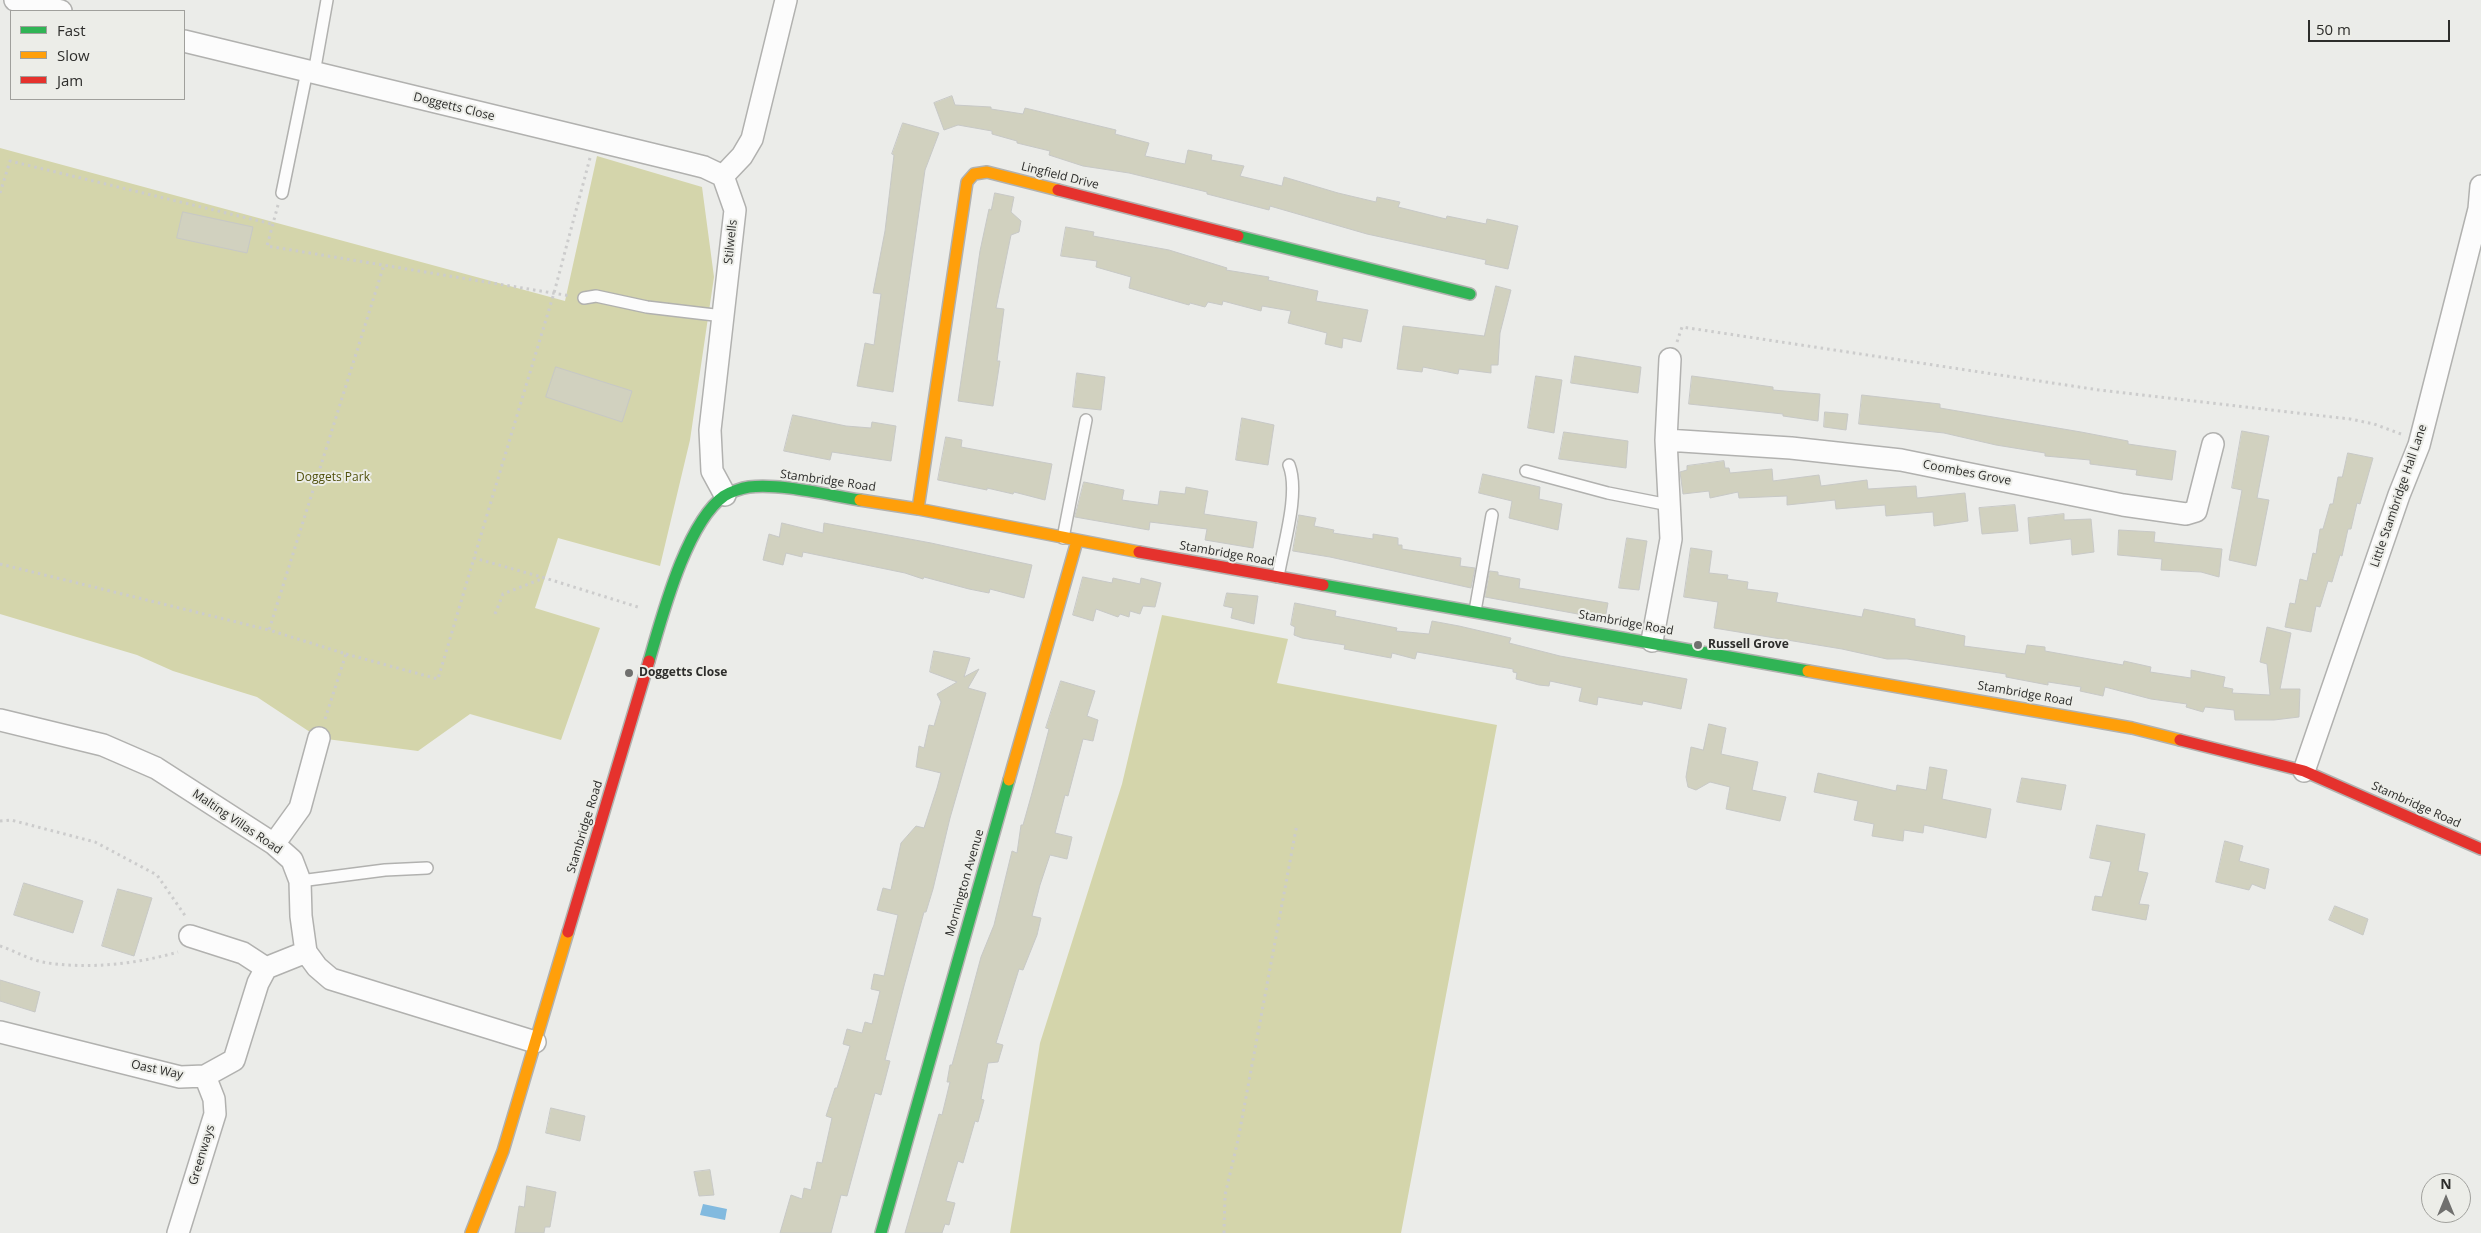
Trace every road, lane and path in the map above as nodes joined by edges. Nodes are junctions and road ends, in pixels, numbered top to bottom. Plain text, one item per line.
1 (328, 0) edge
2 (786, 0) edge
3 (23, 2) edge
4 (57, 10) edge
5 (185, 41) edge
6 (310, 72) junction
7 (594, 141) junction
8 (723, 176) junction
9 (2481, 186) edge
10 (0, 193) edge
11 (282, 193) joint
12 (272, 224) junction
13 (384, 265) junction
14 (554, 293) junction
15 (1470, 294) dead end
16 (584, 298) joint
17 (723, 316) junction
18 (1670, 359) joint
19 (1086, 420) dead end
20 (1666, 440) junction
21 (2212, 444) dead end
22 (2419, 445) junction
23 (1289, 465) dead end
24 (1526, 471) dead end
25 (725, 495) junction
26 (1669, 506) junction
27 (918, 509) junction
28 (1492, 515) dead end
29 (1063, 538) junction
30 (1077, 541) junction
31 (474, 558) junction
32 (0, 564) edge
33 (1278, 577) junction
34 (545, 578) junction
35 (1475, 611) junction
36 (496, 614) dead end
37 (663, 615) junction
38 (269, 630) junction
39 (1652, 641) junction
40 (346, 654) junction
41 (0, 720) edge
42 (319, 738) joint
43 (2304, 771) junction
44 (0, 821) edge
45 (1297, 824) dead end
46 (274, 844) junction
47 (2481, 848) edge
48 (427, 868) dead end
49 (300, 881) junction
50 (190, 936) junction
51 (0, 946) edge
52 (306, 952) junction
53 (266, 968) junction
54 (0, 1032) edge
55 (535, 1042) junction
56 (205, 1076) junction
57 (178, 1233) edge
58 (471, 1233) edge
59 (881, 1233) edge
60 (1224, 1233) edge

1 - 6 lane
2 - 8 street
3 - 4 street
5 - 6 street, Doggetts Close
6 - 7 street, Doggetts Close
6 - 11 lane
7 - 8 street, Doggetts Close
7 - 14 path
8 - 17 street, Stilwells
9 - 22 street, Little Stambridge Hall Lane
10 - 12 path
11 - 12 path
12 - 13 path
13 - 14 path
13 - 38 path
14 - 16 path
14 - 31 path
15 - 27 street, Lingfield Drive
16 - 17 lane
17 - 25 street, Stilwells
18 - 20 street
18 - 22 path
19 - 29 lane
20 - 21 street, Coombes Grove
20 - 26 street
22 - 43 street, Little Stambridge Hall Lane
23 - 33 lane
24 - 26 lane
25 - 27 street, Stambridge Road
25 - 37 street, Stambridge Road
26 - 39 street
27 - 29 street, Stambridge Road
28 - 35 lane
29 - 30 street, Stambridge Road
30 - 33 street, Stambridge Road
30 - 59 street, Mornington Avenue
31 - 34 path
31 - 40 path
32 - 38 path
33 - 35 street, Stambridge Road
34 - 36 path
34 - 37 path
35 - 39 street, Stambridge Road
37 - 55 street, Stambridge Road
38 - 40 path
39 - 43 street, Stambridge Road
40 - 42 path
41 - 46 street, Malting Villas Road
42 - 46 street
43 - 47 street, Stambridge Road
44 - 50 path
45 - 60 path
46 - 49 street, Malting Villas Road
48 - 49 lane
49 - 52 street, Malting Villas Road
50 - 51 path
50 - 53 street
52 - 53 street
52 - 55 street
53 - 56 street, Oast Way
54 - 56 street, Oast Way
55 - 58 street, Stambridge Road
56 - 57 street, Greenways

